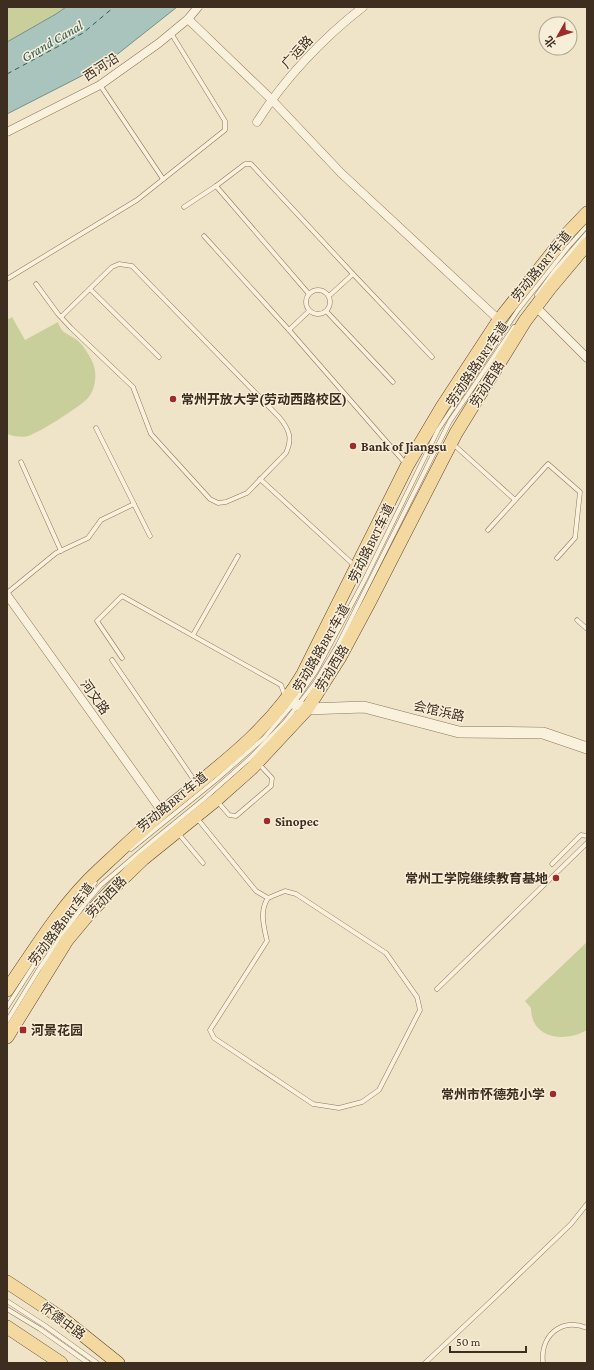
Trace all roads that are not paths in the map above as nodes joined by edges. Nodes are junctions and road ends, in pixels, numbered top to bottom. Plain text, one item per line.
1 (198, 7) edge
2 (363, 7) edge
3 (188, 19) junction
4 (170, 33) junction
5 (100, 85) junction
6 (271, 99) junction
7 (256, 122) dead end
8 (7, 132) edge
9 (163, 179) junction
10 (216, 186) junction
11 (184, 207) dead end
12 (587, 213) edge
13 (587, 226) edge
14 (587, 234) edge
15 (204, 236) dead end
16 (587, 244) edge
17 (353, 274) junction
18 (7, 279) edge
19 (36, 284) dead end
20 (90, 289) junction
21 (309, 294) junction
22 (329, 296) junction
23 (534, 305) junction
24 (309, 311) junction
25 (327, 312) junction
26 (61, 317) junction
27 (499, 320) junction
28 (518, 321) dead end
29 (289, 330) junction
30 (158, 357) dead end
31 (432, 357) dead end
32 (587, 358) edge
33 (393, 382) dead end
34 (96, 428) dead end
35 (451, 443) junction
36 (21, 462) dead end
37 (407, 466) junction
38 (260, 479) junction
39 (515, 500) junction
40 (134, 504) junction
41 (488, 530) dead end
42 (150, 536) dead end
43 (61, 551) junction
44 (238, 556) dead end
45 (557, 558) dead end
46 (357, 568) junction
47 (7, 594) edge
48 (577, 620) dead end
49 (587, 629) edge
50 (193, 636) junction
51 (122, 658) dead end
52 (112, 660) dead end
53 (296, 705) junction
54 (587, 748) edge
55 (257, 762) junction
56 (197, 785) junction
57 (216, 800) junction
58 (163, 812) junction
59 (196, 817) junction
60 (178, 832) junction
61 (587, 836) edge
62 (587, 843) edge
63 (127, 852) dead end
64 (203, 863) dead end
65 (552, 864) dead end
66 (100, 878) dead end
67 (268, 898) junction
68 (437, 989) dead end
69 (7, 990) edge
70 (7, 1007) edge
71 (7, 1020) edge
72 (7, 1037) edge
73 (587, 1204) edge
74 (7, 1282) edge
75 (7, 1301) edge
76 (7, 1308) edge
77 (7, 1327) edge
78 (587, 1328) edge
79 (61, 1363) edge
80 (88, 1363) edge
81 (97, 1363) edge
82 (118, 1363) edge
83 (426, 1363) edge
84 (543, 1363) edge

1 - 3 street, 西河沿
2 - 6 street, 广运路
3 - 4 street, 西河沿
3 - 6 street
4 - 5 street, 西河沿
4 - 9 lane
5 - 8 street, 西河沿
5 - 9 lane
6 - 7 street, 广运路
6 - 27 street
9 - 18 lane
10 - 11 lane
10 - 17 lane
10 - 21 lane
12 - 27 main road, 劳动西路
13 - 53 lane, 劳动路BRT车道
14 - 23 lane
15 - 29 lane
16 - 23 main road, 劳动西路
17 - 22 lane
17 - 31 lane
19 - 26 lane
20 - 26 lane
20 - 30 lane
20 - 38 lane
21 - 22 lane
21 - 24 lane
22 - 25 lane
23 - 32 street
23 - 35 main road, 劳动西路
24 - 25 lane
24 - 29 lane
25 - 33 lane
26 - 38 lane
27 - 37 main road, 劳动西路
28 - 53 lane, 劳动路路BRT车道
29 - 37 lane
34 - 40 lane
35 - 39 lane
35 - 53 main road, 劳动西路
36 - 43 lane
37 - 46 main road, 劳动西路
38 - 46 lane
39 - 41 lane
39 - 45 lane
40 - 42 lane
40 - 43 lane
43 - 47 lane
44 - 50 lane
46 - 53 main road, 劳动西路
47 - 58 street, 河文路
48 - 49 lane
50 - 51 lane
50 - 53 lane
52 - 56 lane
53 - 54 street, 会馆浜路
53 - 55 main road, 劳动西路
53 - 56 main road, 劳动西路
53 - 63 lane, 劳动路BRT车道
53 - 71 lane, 劳动路路BRT车道
55 - 57 main road, 劳动西路
55 - 57 lane
56 - 58 main road, 劳动西路
57 - 59 main road, 劳动西路
58 - 69 main road, 劳动西路
59 - 60 main road, 劳动西路
59 - 67 lane
60 - 64 lane
60 - 72 main road, 劳动西路
61 - 65 lane
62 - 68 lane
66 - 70 lane
67 - 67 lane
73 - 83 lane
74 - 82 main road, 怀德中路
75 - 81 lane
76 - 80 lane
77 - 79 main road
78 - 84 lane

